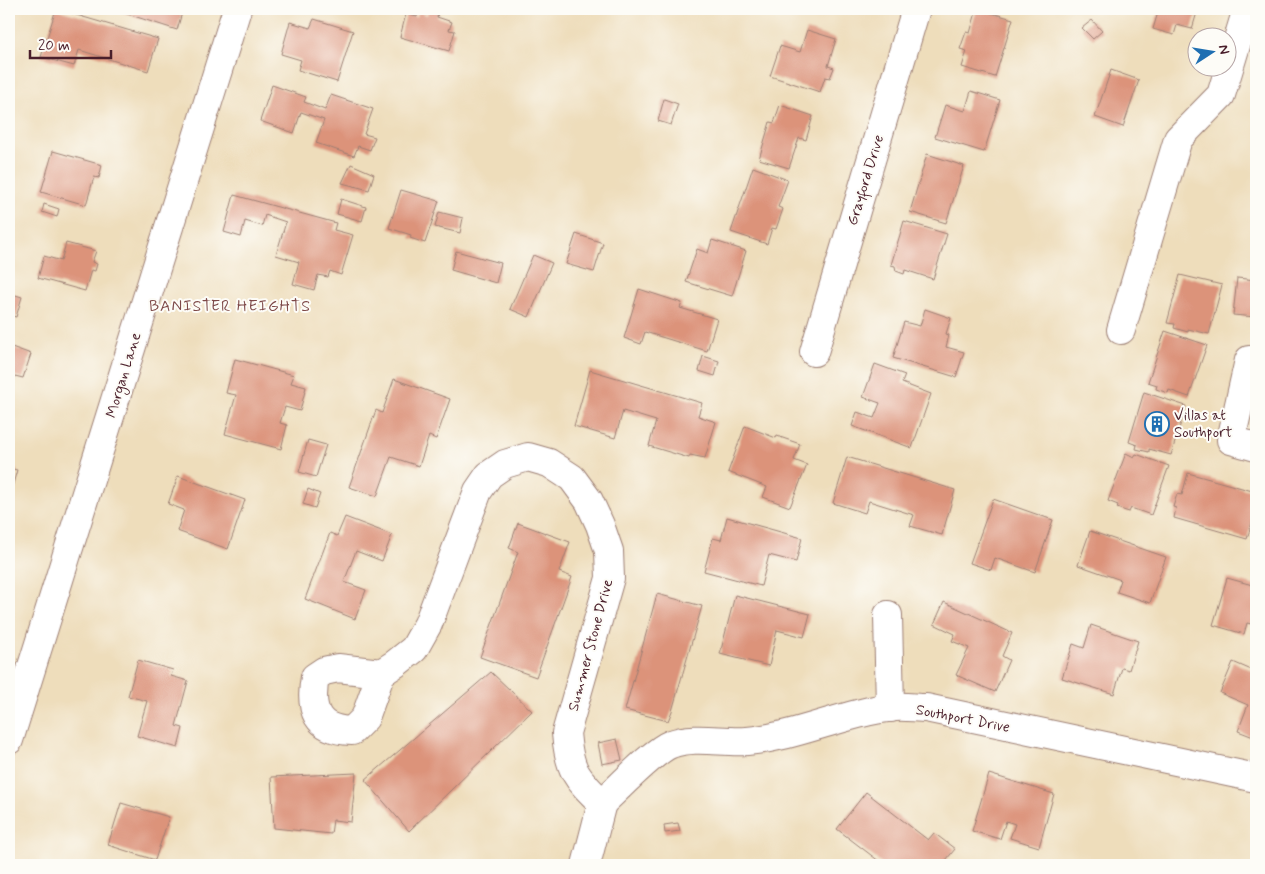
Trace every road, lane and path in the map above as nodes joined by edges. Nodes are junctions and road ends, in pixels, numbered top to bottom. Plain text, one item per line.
1 (237, 9) edge
2 (916, 9) edge
3 (1247, 9) edge
4 (1121, 330) dead end
5 (814, 352) dead end
6 (1256, 360) edge
7 (1256, 447) edge
8 (888, 615) dead end
9 (381, 673) dead end
10 (890, 708) junction
11 (9, 740) edge
12 (1256, 778) edge
13 (602, 803) junction
14 (586, 865) edge

1 - 11 street, Morgan Lane
2 - 5 street, Grayford Drive
3 - 4 street
6 - 7 street
8 - 10 street
9 - 13 street, Summer Stone Drive
10 - 12 street, Southport Drive
10 - 13 street, Southport Drive
13 - 14 street

